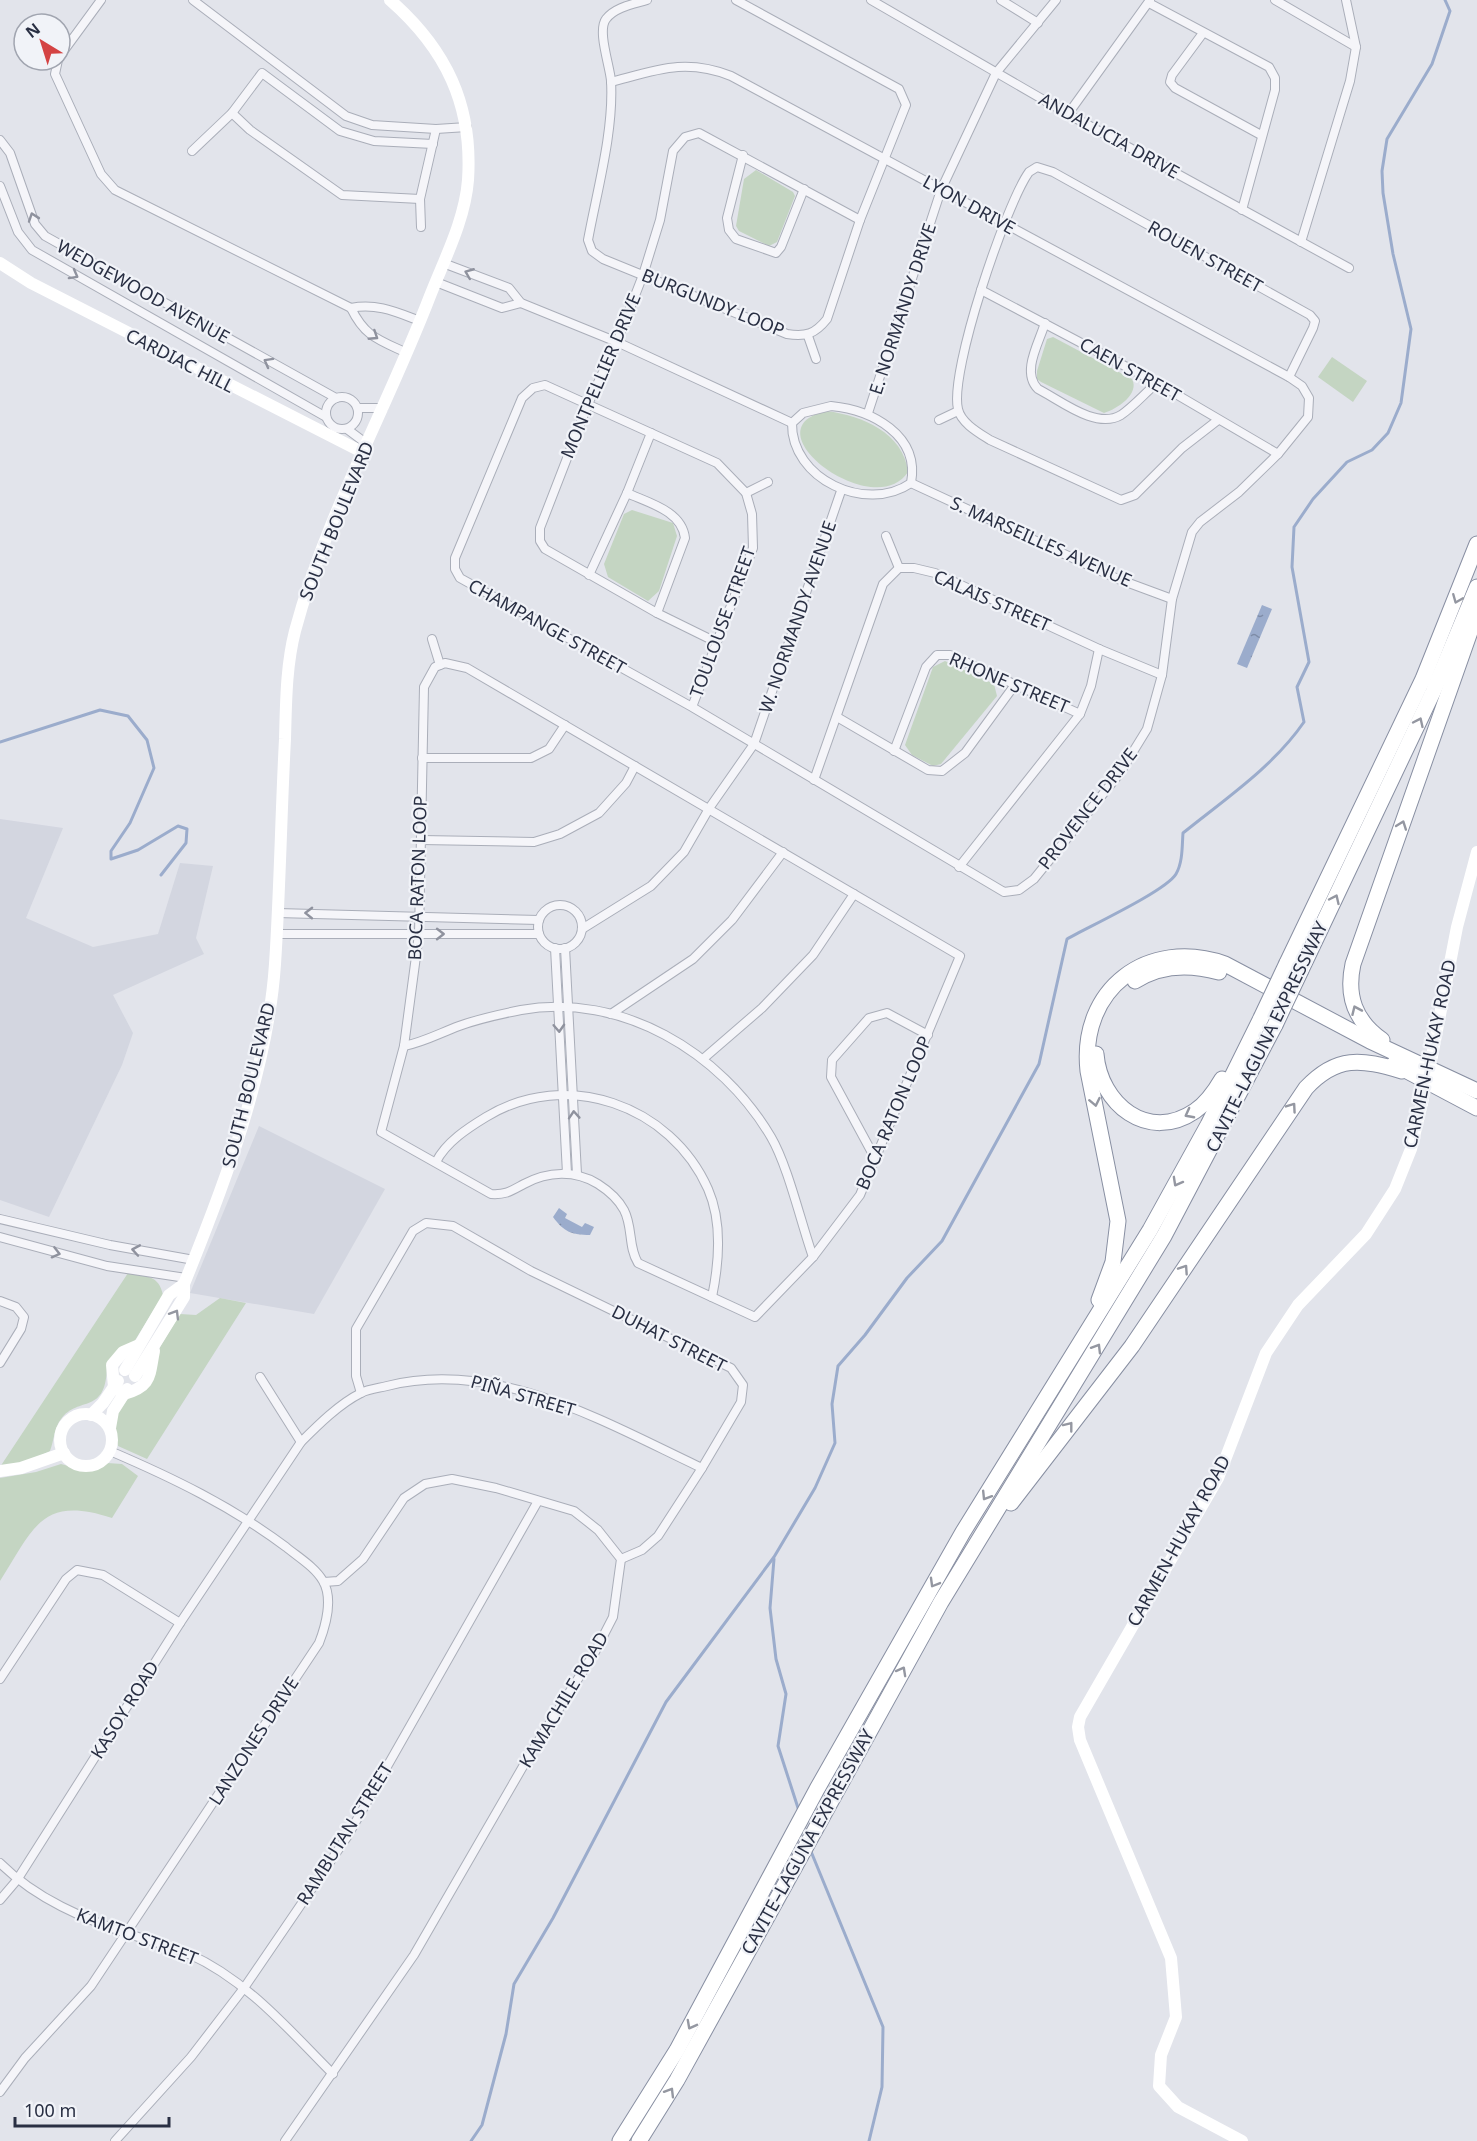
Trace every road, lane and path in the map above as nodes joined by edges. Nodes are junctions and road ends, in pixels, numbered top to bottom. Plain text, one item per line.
1 (101, 0) edge
2 (192, 0) edge
3 (390, 0) edge
4 (647, 0) edge
5 (736, 0) edge
6 (871, 0) edge
7 (1001, 0) edge
8 (1056, 0) edge
9 (1275, 0) edge
10 (1346, 0) edge
11 (1150, 1) edge
12 (1038, 23) junction
13 (1203, 33) junction
14 (72, 40) edge
15 (1356, 47) junction
16 (56, 72) edge
17 (996, 74) junction
18 (611, 82) junction
19 (232, 113) junction
20 (1068, 114) junction
21 (467, 128) junction
22 (436, 129) junction
23 (1260, 135) junction
24 (0, 140) edge
25 (433, 144) junction
26 (192, 151) dead end
27 (743, 155) junction
28 (886, 159) junction
29 (0, 186) edge
30 (804, 189) junction
31 (941, 190) junction
32 (420, 199) junction
33 (1242, 210) junction
34 (860, 220) junction
35 (1005, 225) junction
36 (421, 227) dead end
37 (1301, 242) junction
38 (0, 263) edge
39 (443, 263) junction
40 (1349, 268) dead end
41 (643, 275) junction
42 (436, 282) junction
43 (981, 290) junction
44 (521, 303) junction
45 (351, 308) junction
46 (420, 321) junction
47 (1045, 323) junction
48 (808, 336) junction
49 (617, 342) junction
50 (406, 353) junction
51 (816, 359) dead end
52 (1289, 377) junction
53 (1157, 383) junction
54 (336, 398) junction
55 (1309, 398) joint
56 (588, 404) junction
57 (358, 408) junction
58 (383, 408) junction
59 (958, 411) junction
60 (868, 413) junction
61 (326, 417) junction
62 (939, 420) dead end
63 (1218, 420) junction
64 (792, 423) junction
65 (346, 429) junction
66 (651, 433) junction
67 (365, 448) junction
68 (1278, 454) junction
69 (768, 482) dead end
70 (911, 483) junction
71 (841, 490) junction
72 (627, 493) junction
73 (746, 493) junction
74 (886, 536) dead end
75 (1477, 544) edge
76 (899, 568) junction
77 (589, 575) junction
78 (1477, 587) edge
79 (1172, 599) junction
80 (1477, 612) edge
81 (657, 613) junction
82 (432, 639) dead end
83 (716, 642) junction
84 (1099, 649) junction
85 (440, 665) junction
86 (1162, 675) junction
87 (1014, 686) junction
88 (692, 707) junction
89 (1080, 714) junction
90 (837, 717) junction
91 (565, 725) junction
92 (754, 744) junction
93 (894, 752) junction
94 (423, 758) junction
95 (635, 766) junction
96 (814, 780) junction
97 (710, 807) junction
98 (421, 840) junction
99 (783, 852) junction
100 (1477, 852) edge
101 (959, 867) junction
102 (854, 894) junction
103 (277, 913) junction
104 (420, 916) junction
105 (539, 920) junction
106 (582, 929) junction
107 (539, 933) junction
108 (277, 934) junction
109 (419, 934) junction
110 (555, 948) junction
111 (565, 948) junction
112 (568, 1007) junction
113 (558, 1008) junction
114 (611, 1014) junction
115 (1268, 1022) junction
116 (928, 1035) junction
117 (404, 1046) junction
118 (703, 1059) junction
119 (1412, 1068) junction
120 (1477, 1091) edge
121 (562, 1095) junction
122 (572, 1095) junction
123 (1477, 1108) edge
124 (876, 1160) junction
125 (436, 1162) junction
126 (567, 1173) junction
127 (577, 1174) junction
128 (0, 1219) edge
129 (0, 1237) edge
130 (813, 1257) junction
131 (194, 1260) junction
132 (185, 1281) junction
133 (712, 1297) junction
134 (0, 1301) edge
135 (156, 1345) junction
136 (139, 1346) junction
137 (1071, 1360) junction
138 (0, 1363) edge
139 (260, 1377) dead end
140 (125, 1381) junction
141 (361, 1393) junction
142 (90, 1414) junction
143 (110, 1428) junction
144 (301, 1442) junction
145 (110, 1451) junction
146 (64, 1454) junction
147 (702, 1468) junction
148 (0, 1471) edge
149 (538, 1502) junction
150 (250, 1521) junction
151 (977, 1542) junction
152 (621, 1559) junction
153 (324, 1582) junction
154 (180, 1623) junction
155 (0, 1679) edge
156 (0, 1863) edge
157 (17, 1880) junction
158 (0, 1900) edge
159 (127, 1934) junction
160 (244, 1988) junction
161 (333, 2074) junction
162 (0, 2092) edge
163 (115, 2141) edge
164 (285, 2141) edge
165 (620, 2141) edge
166 (639, 2141) edge
167 (1242, 2141) edge

1 - 14 street
2 - 22 street
3 - 21 street, SOUTH BOULEVARD
4 - 18 street, BURGUNDY LOOP
5 - 28 street, BURGUNDY LOOP
6 - 17 street, ANDALUCIA DRIVE
7 - 12 street
8 - 12 street, E. NORMANDY DRIVE
9 - 15 street
10 - 15 street
11 - 13 street
11 - 20 street
12 - 17 street, E. NORMANDY DRIVE
13 - 23 street
13 - 23 street
15 - 37 street
16 - 45 street
17 - 20 street, ANDALUCIA DRIVE
17 - 31 street, E. NORMANDY DRIVE
18 - 28 street, LYON DRIVE
18 - 41 street, BURGUNDY LOOP
19 - 25 street
19 - 26 street
19 - 32 street
20 - 33 street, ANDALUCIA DRIVE
21 - 22 street
21 - 39 street, SOUTH BOULEVARD
22 - 25 street
23 - 33 street
54 -> 24 street, WEDGEWOOD AVENUE
25 - 32 street
27 - 30 street, MONTPELLIER DRIVE
27 - 30 street
27 - 41 street, MONTPELLIER DRIVE
28 - 31 street, LYON DRIVE
28 - 34 street, BURGUNDY LOOP
29 -> 61 street, WEDGEWOOD AVENUE
30 - 34 street, MONTPELLIER DRIVE
31 - 35 street, LYON DRIVE
31 - 60 street, E. NORMANDY DRIVE
32 - 36 street
33 - 37 street, ANDALUCIA DRIVE
34 - 48 street, BURGUNDY LOOP
35 - 43 street
35 - 52 street, LYON DRIVE
35 - 52 street, ROUEN STREET
37 - 40 street, ANDALUCIA DRIVE
38 - 67 street, CARDIAC HILL
39 - 42 street, SOUTH BOULEVARD
44 -> 39 street
41 - 48 street, BURGUNDY LOOP
41 - 49 street, MONTPELLIER DRIVE
42 - 44 street
42 - 46 street, SOUTH BOULEVARD
43 - 47 street, CAEN STREET
43 - 59 street
44 - 49 street
45 - 46 street
45 -> 50 street
46 - 50 street, SOUTH BOULEVARD
47 - 53 street, CAEN STREET
47 - 53 street
48 - 51 street
49 - 56 street, MONTPELLIER DRIVE
49 - 64 street
50 - 58 street, SOUTH BOULEVARD
52 - 55 street, LYON DRIVE
53 - 63 street, CAEN STREET
54 - 57 street, WEDGEWOOD AVENUE
54 - 61 street
55 - 68 street, PROVENCE DRIVE
56 - 66 street
56 - 77 street, MONTPELLIER DRIVE
56 - 88 street, CHAMPANGE STREET
57 - 58 street, WEDGEWOOD AVENUE
57 - 65 street
58 - 67 street, SOUTH BOULEVARD
59 - 62 street
59 - 63 street
60 - 64 street
60 - 70 street
61 - 65 street, WEDGEWOOD AVENUE
63 - 68 street, CAEN STREET
64 - 71 street
65 - 67 street, WEDGEWOOD AVENUE
66 - 72 street
66 - 73 street
67 - 103 street, SOUTH BOULEVARD
68 - 79 street, PROVENCE DRIVE
69 - 73 street
70 - 71 street
70 - 79 street, S. MARSEILLES AVENUE
71 - 92 street, W. NORMANDY AVENUE
72 - 77 street
72 - 81 street
73 - 83 street, TOULOUSE STREET
74 - 76 street
75 -> 115 highway, CAVITE–LAGUNA EXPRESSWAY, bridge
76 - 84 street, CALAIS STREET
76 - 90 street
77 - 81 street, MONTPELLIER DRIVE
115 -> 78 highway, CAVITE–LAGUNA EXPRESSWAY, bridge
79 - 86 street, PROVENCE DRIVE
119 -> 80 highway
81 - 83 street, MONTPELLIER DRIVE
82 - 85 street
83 - 88 street, TOULOUSE STREET
84 - 86 street, CALAIS STREET
84 - 89 street, RHONE STREET
85 - 91 street, BOCA RATON LOOP
85 - 94 street, BOCA RATON LOOP
86 - 101 street, PROVENCE DRIVE
87 - 89 street, RHONE STREET
87 - 93 street
87 - 93 street, RHONE STREET
88 - 92 street, CHAMPANGE STREET
89 - 101 street, RHONE STREET
90 - 93 street
90 - 96 street
91 - 94 street
91 - 95 street, BOCA RATON LOOP
92 - 96 street, PROVENCE DRIVE
92 - 97 street, W. NORMANDY AVENUE
94 - 98 street, BOCA RATON LOOP
95 - 97 street, BOCA RATON LOOP
95 - 98 street
96 - 101 street, PROVENCE DRIVE
97 - 99 street, BOCA RATON LOOP
97 - 106 street, W. NORMANDY AVENUE
98 - 104 street, BOCA RATON LOOP
99 - 102 street, BOCA RATON LOOP
99 - 114 street
100 - 167 street, CARMEN-HUKAY ROAD, bridge
102 - 116 street, BOCA RATON LOOP
102 - 118 street
104 -> 103 street
103 - 108 street, SOUTH BOULEVARD
104 - 105 street
104 - 109 street, BOCA RATON LOOP
105 - 106 street
105 - 107 street
106 - 111 street
109 -> 107 street
107 - 110 street
108 - 109 street
108 - 131 street, SOUTH BOULEVARD
109 - 117 street, BOCA RATON LOOP
110 - 111 street
110 - 113 street
111 - 112 street
112 - 113 street
112 - 114 street
112 - 122 street
113 - 117 street
113 -> 121 street
114 - 118 street
115 -> 119 highway
115 -> 137 highway, CAVITE–LAGUNA EXPRESSWAY
151 -> 115 highway, CAVITE–LAGUNA EXPRESSWAY
116 - 124 street, BOCA RATON LOOP
116 - 124 street
117 - 125 street, BOCA RATON LOOP
118 - 130 street
119 - 120 highway
119 - 123 highway
119 -> 137 highway
151 -> 119 highway
121 - 122 street
121 - 125 street
121 - 126 street
127 -> 122 street
122 - 133 street
124 - 130 street, BOCA RATON LOOP
125 - 126 street, BOCA RATON LOOP
126 - 127 street, BOCA RATON LOOP
127 - 133 street, BOCA RATON LOOP
131 -> 128 street
129 -> 132 street
130 - 133 street, BOCA RATON LOOP
131 - 132 street, SOUTH BOULEVARD
135 -> 132 street, SOUTH BOULEVARD
132 - 136 street, SOUTH BOULEVARD
134 - 138 street
135 - 140 street, SOUTH BOULEVARD
135 - 140 street, SOUTH BOULEVARD
136 - 140 street, SOUTH BOULEVARD
136 - 140 street, SOUTH BOULEVARD
137 -> 165 highway, CAVITE–LAGUNA EXPRESSWAY
139 - 144 street
140 - 142 street, SOUTH BOULEVARD
140 - 143 street, SOUTH BOULEVARD
141 - 144 street, PIÑA STREET
141 - 147 street, PIÑA STREET
141 - 147 street, DUHAT STREET
142 - 143 street
142 - 146 street
143 - 145 street
144 - 150 street, PIÑA STREET
145 - 146 street
145 - 150 street
146 - 148 street
147 - 152 street, DUHAT STREET
149 - 152 street
149 - 153 street
149 - 160 street, RAMBUTAN STREET
150 - 153 street
150 - 154 street, KASOY ROAD
166 -> 151 highway, CAVITE–LAGUNA EXPRESSWAY
152 - 161 street, KAMACHILE ROAD
153 - 159 street, LANZONES DRIVE
154 - 155 street
154 - 157 street, KASOY ROAD
156 - 157 street, KAMTO STREET
157 - 158 street, KASOY ROAD
157 - 159 street, KAMTO STREET
159 - 160 street, KAMTO STREET
159 - 162 street, LANZONES DRIVE
160 - 161 street, KAMTO STREET
160 - 163 street, RAMBUTAN STREET
161 - 164 street, KAMACHILE ROAD

